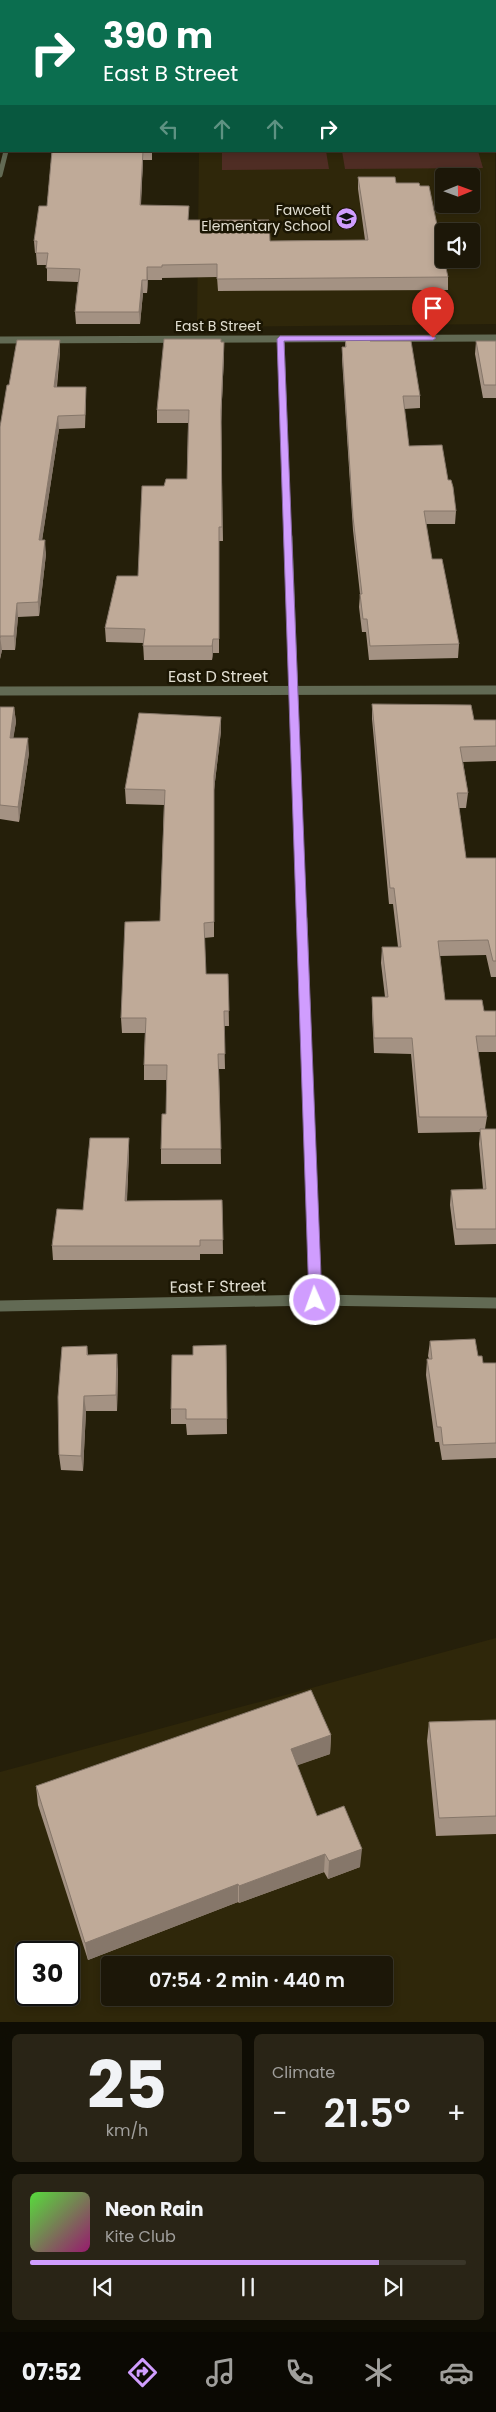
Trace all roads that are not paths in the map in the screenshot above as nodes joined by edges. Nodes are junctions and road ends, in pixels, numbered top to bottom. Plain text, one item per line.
1 (6, 152) edge
2 (0, 175) edge
3 (496, 338) edge
4 (280, 339) junction
5 (0, 340) edge
6 (0, 690) edge
7 (496, 690) edge
8 (294, 692) junction
9 (315, 1300) junction
10 (496, 1303) edge
11 (0, 1306) edge

1 - 2 street
3 - 4 street, East B Street
4 - 5 street, East B Street
4 - 8 street
6 - 8 street, East D Street
7 - 8 street, East D Street
8 - 9 street
9 - 10 street, East F Street
9 - 11 street, East F Street

